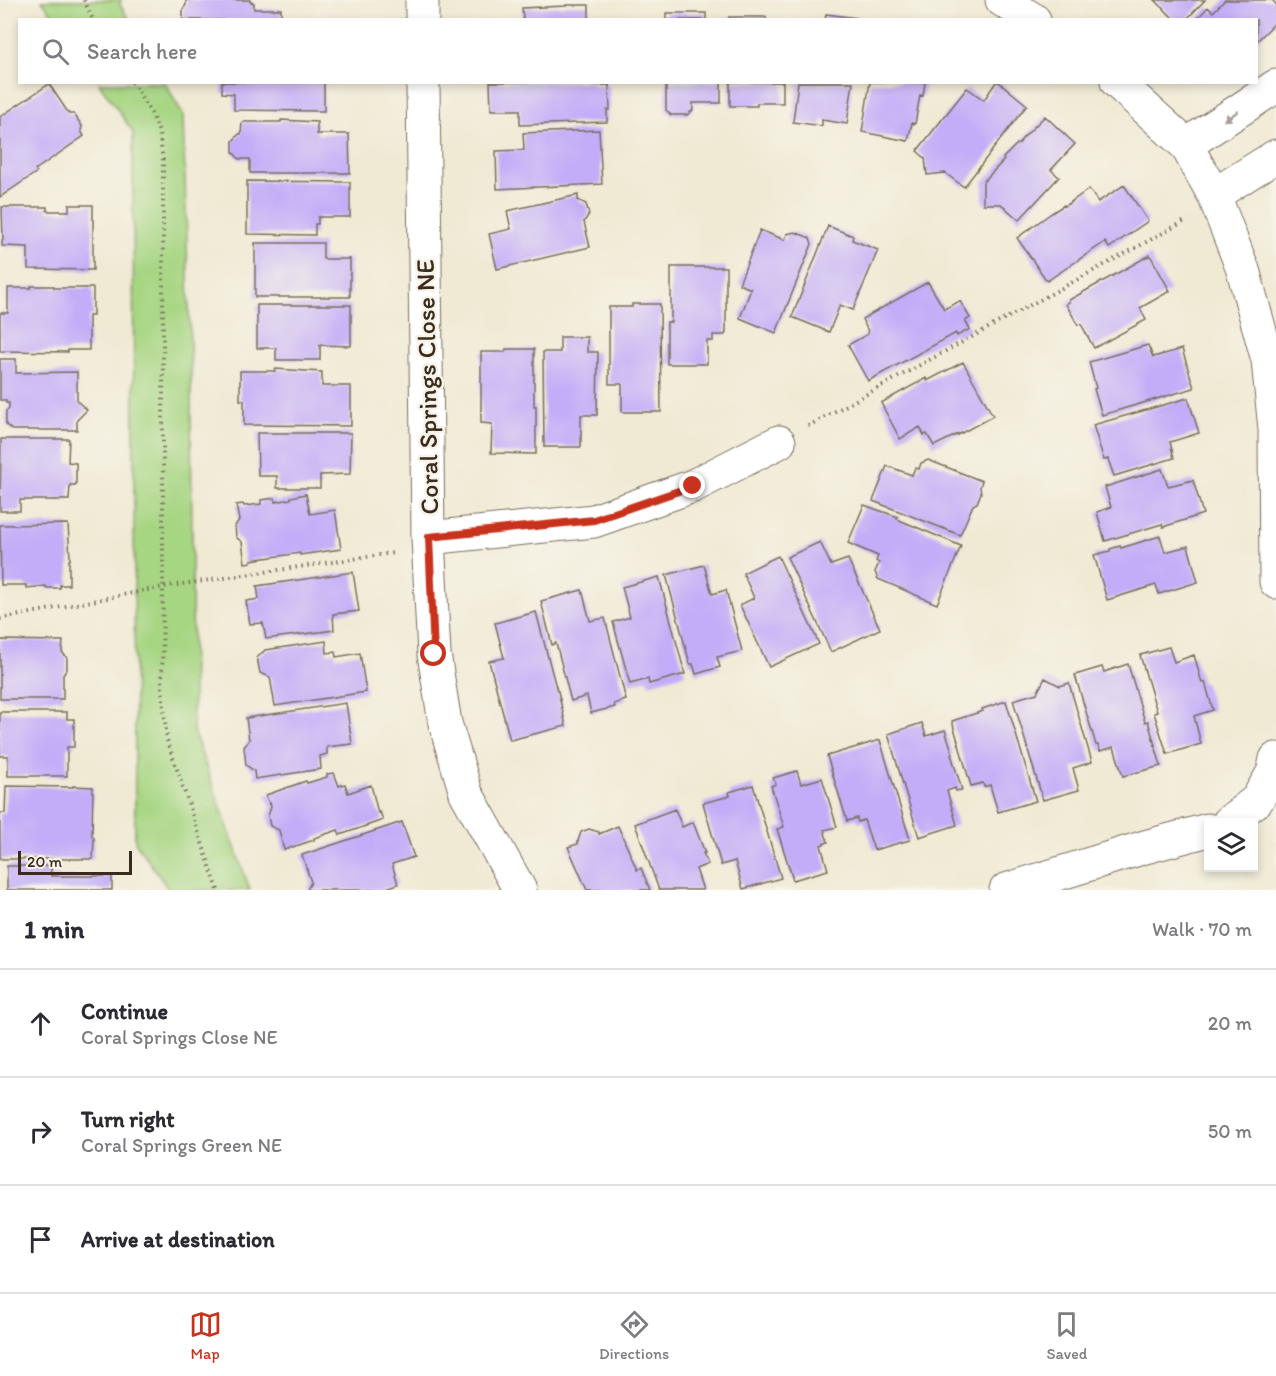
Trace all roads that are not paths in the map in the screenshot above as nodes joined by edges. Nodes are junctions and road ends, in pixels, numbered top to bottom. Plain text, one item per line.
1 (422, 0) edge
2 (1002, 0) edge
3 (422, 18) edge
4 (1031, 18) edge
5 (423, 84) edge
6 (1119, 84) edge
7 (1276, 86) edge
8 (1186, 145) junction
9 (1276, 156) edge
10 (1214, 195) junction
11 (779, 442) road end
12 (429, 537) junction
13 (1276, 582) edge
14 (1276, 759) edge
15 (1234, 818) edge
16 (1204, 831) edge
17 (520, 890) edge
18 (1006, 890) edge

1 - 3 street
2 - 4 street
5 - 12 street, Coral Springs Close NE
6 - 8 street
7 -> 8 street
8 - 10 street
9 - 10 street
10 - 13 street
11 - 12 street
12 - 17 street, Coral Springs Close NE
14 - 15 street
16 - 18 street

